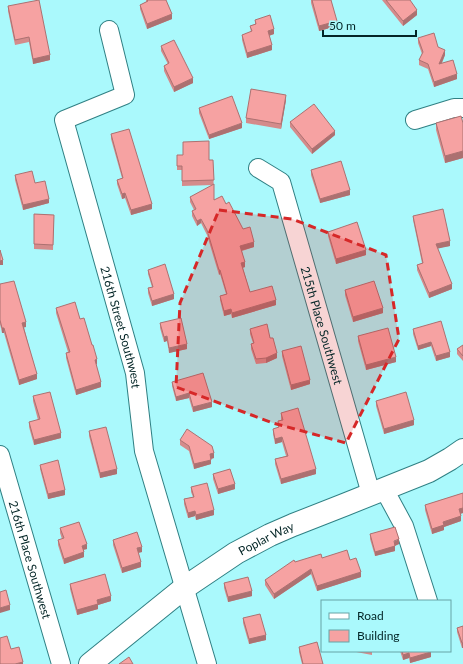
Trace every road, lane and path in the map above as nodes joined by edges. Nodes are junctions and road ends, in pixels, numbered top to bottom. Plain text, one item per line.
1 (109, 30) dead end
2 (463, 108) edge
3 (415, 120) dead end
4 (258, 168) dead end
5 (463, 450) edge
6 (0, 455) edge
7 (377, 491) junction
8 (184, 588) junction
9 (428, 600) edge
10 (61, 664) edge
11 (90, 664) edge
12 (207, 664) edge

1 - 8 street, 216th Street Southwest
2 - 3 street
4 - 7 street, 215th Place Southwest
5 - 7 main road, Poplar Way
6 - 10 street, 216th Place Southwest
7 - 8 main road, Poplar Way
7 - 9 street, 215th Place Southwest
8 - 11 main road, Poplar Way
8 - 12 street, 216th Street Southwest

